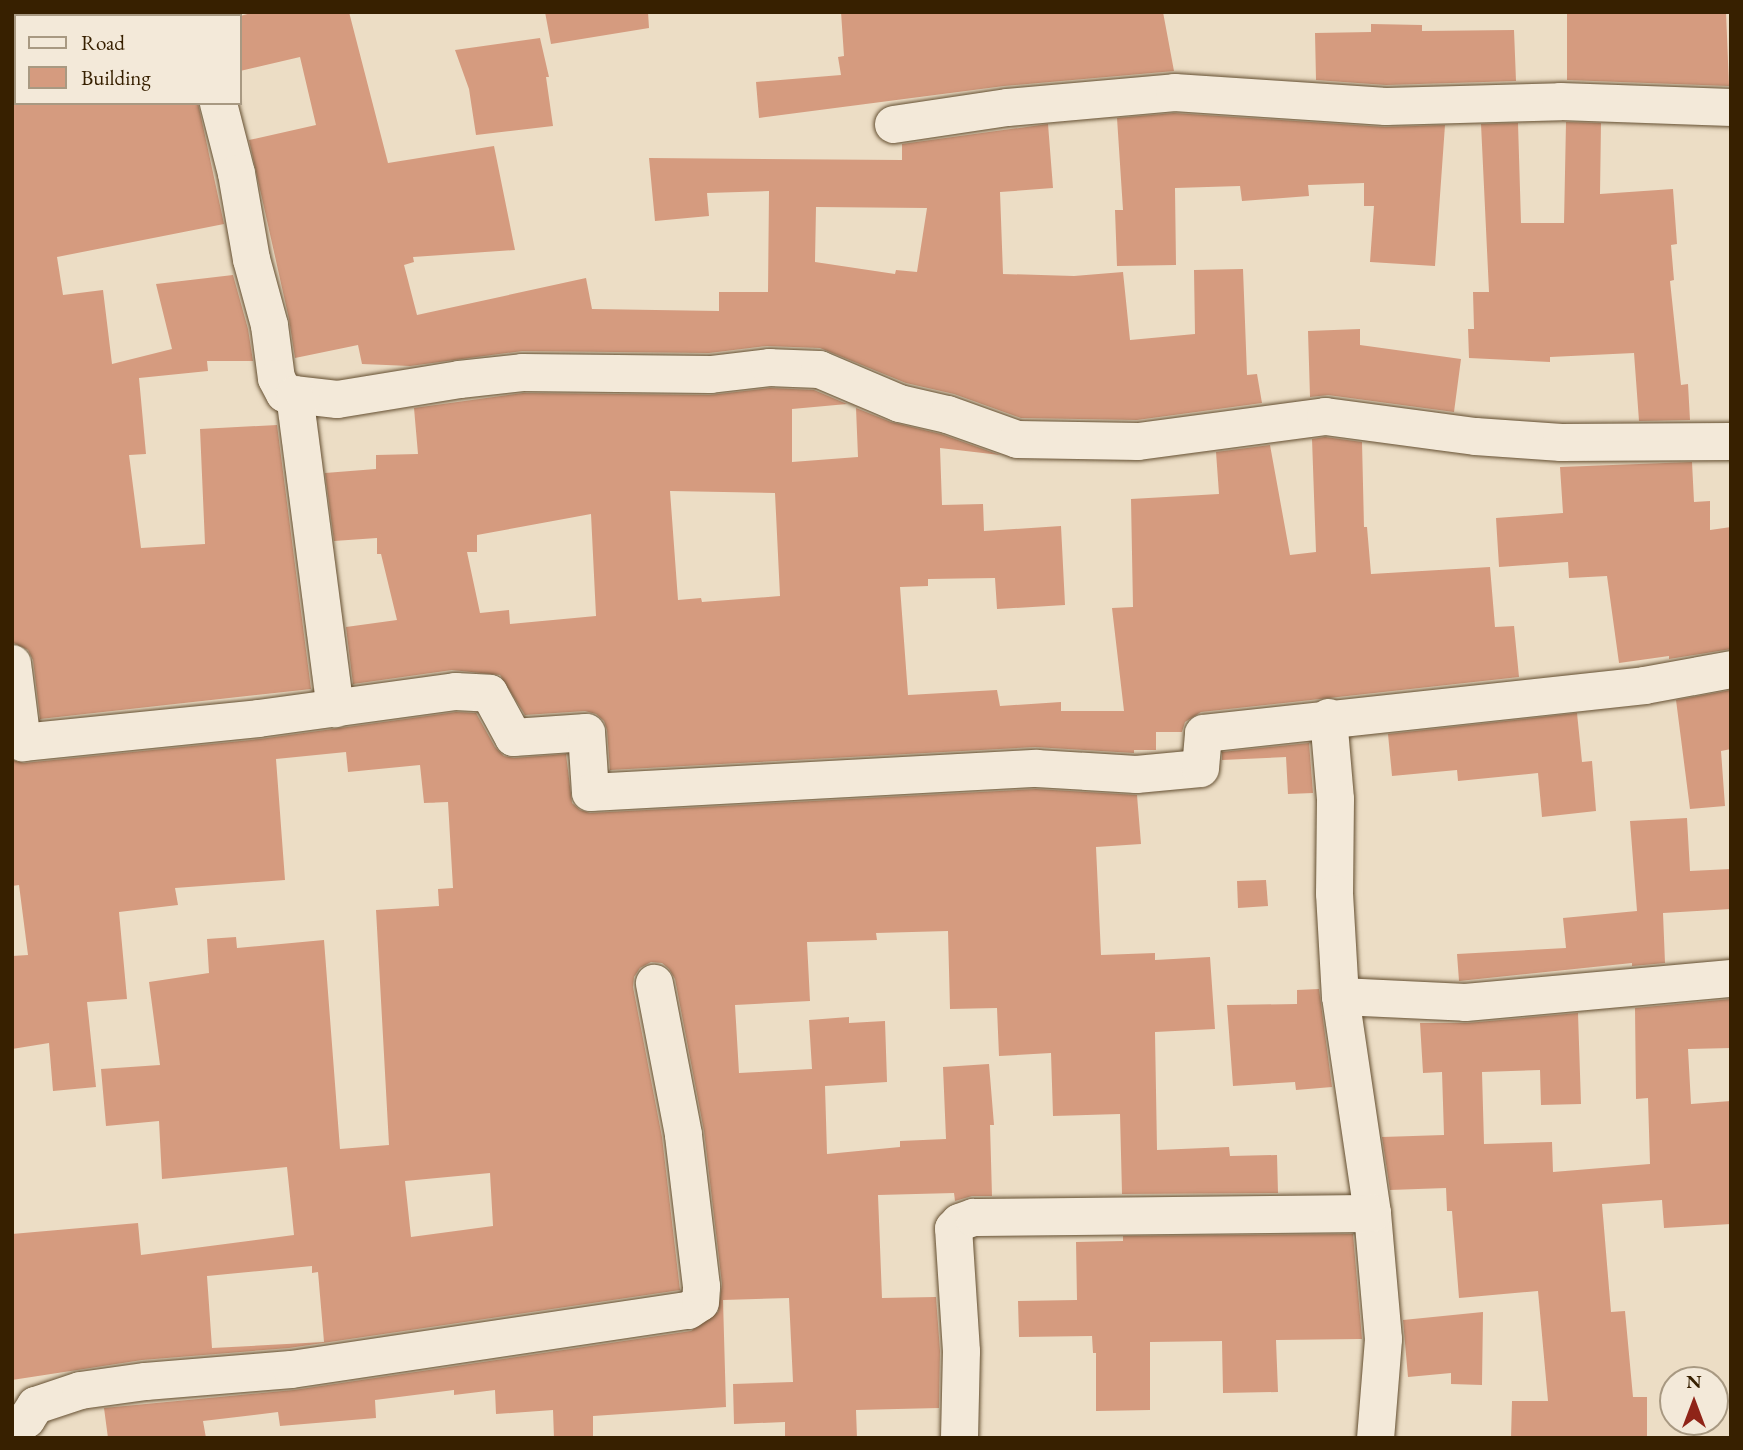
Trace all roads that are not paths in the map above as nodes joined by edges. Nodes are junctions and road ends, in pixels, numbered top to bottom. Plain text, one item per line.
1 (219, 105) edge
2 (1731, 107) edge
3 (893, 124) dead end
4 (293, 394) junction
5 (1731, 441) edge
6 (12, 663) edge
7 (1731, 669) edge
8 (335, 708) junction
9 (1328, 717) junction
10 (1731, 978) edge
11 (654, 984) dead end
12 (1340, 996) junction
13 (1372, 1213) junction
14 (14, 1430) edge
15 (959, 1438) edge
16 (1376, 1438) edge

1 - 4 street
2 - 3 street
4 - 5 street
4 - 8 street
6 - 8 street
7 - 9 street
8 - 9 street
9 - 12 street
10 - 12 street
11 - 14 street
12 - 13 street
13 - 15 street
13 - 16 street

